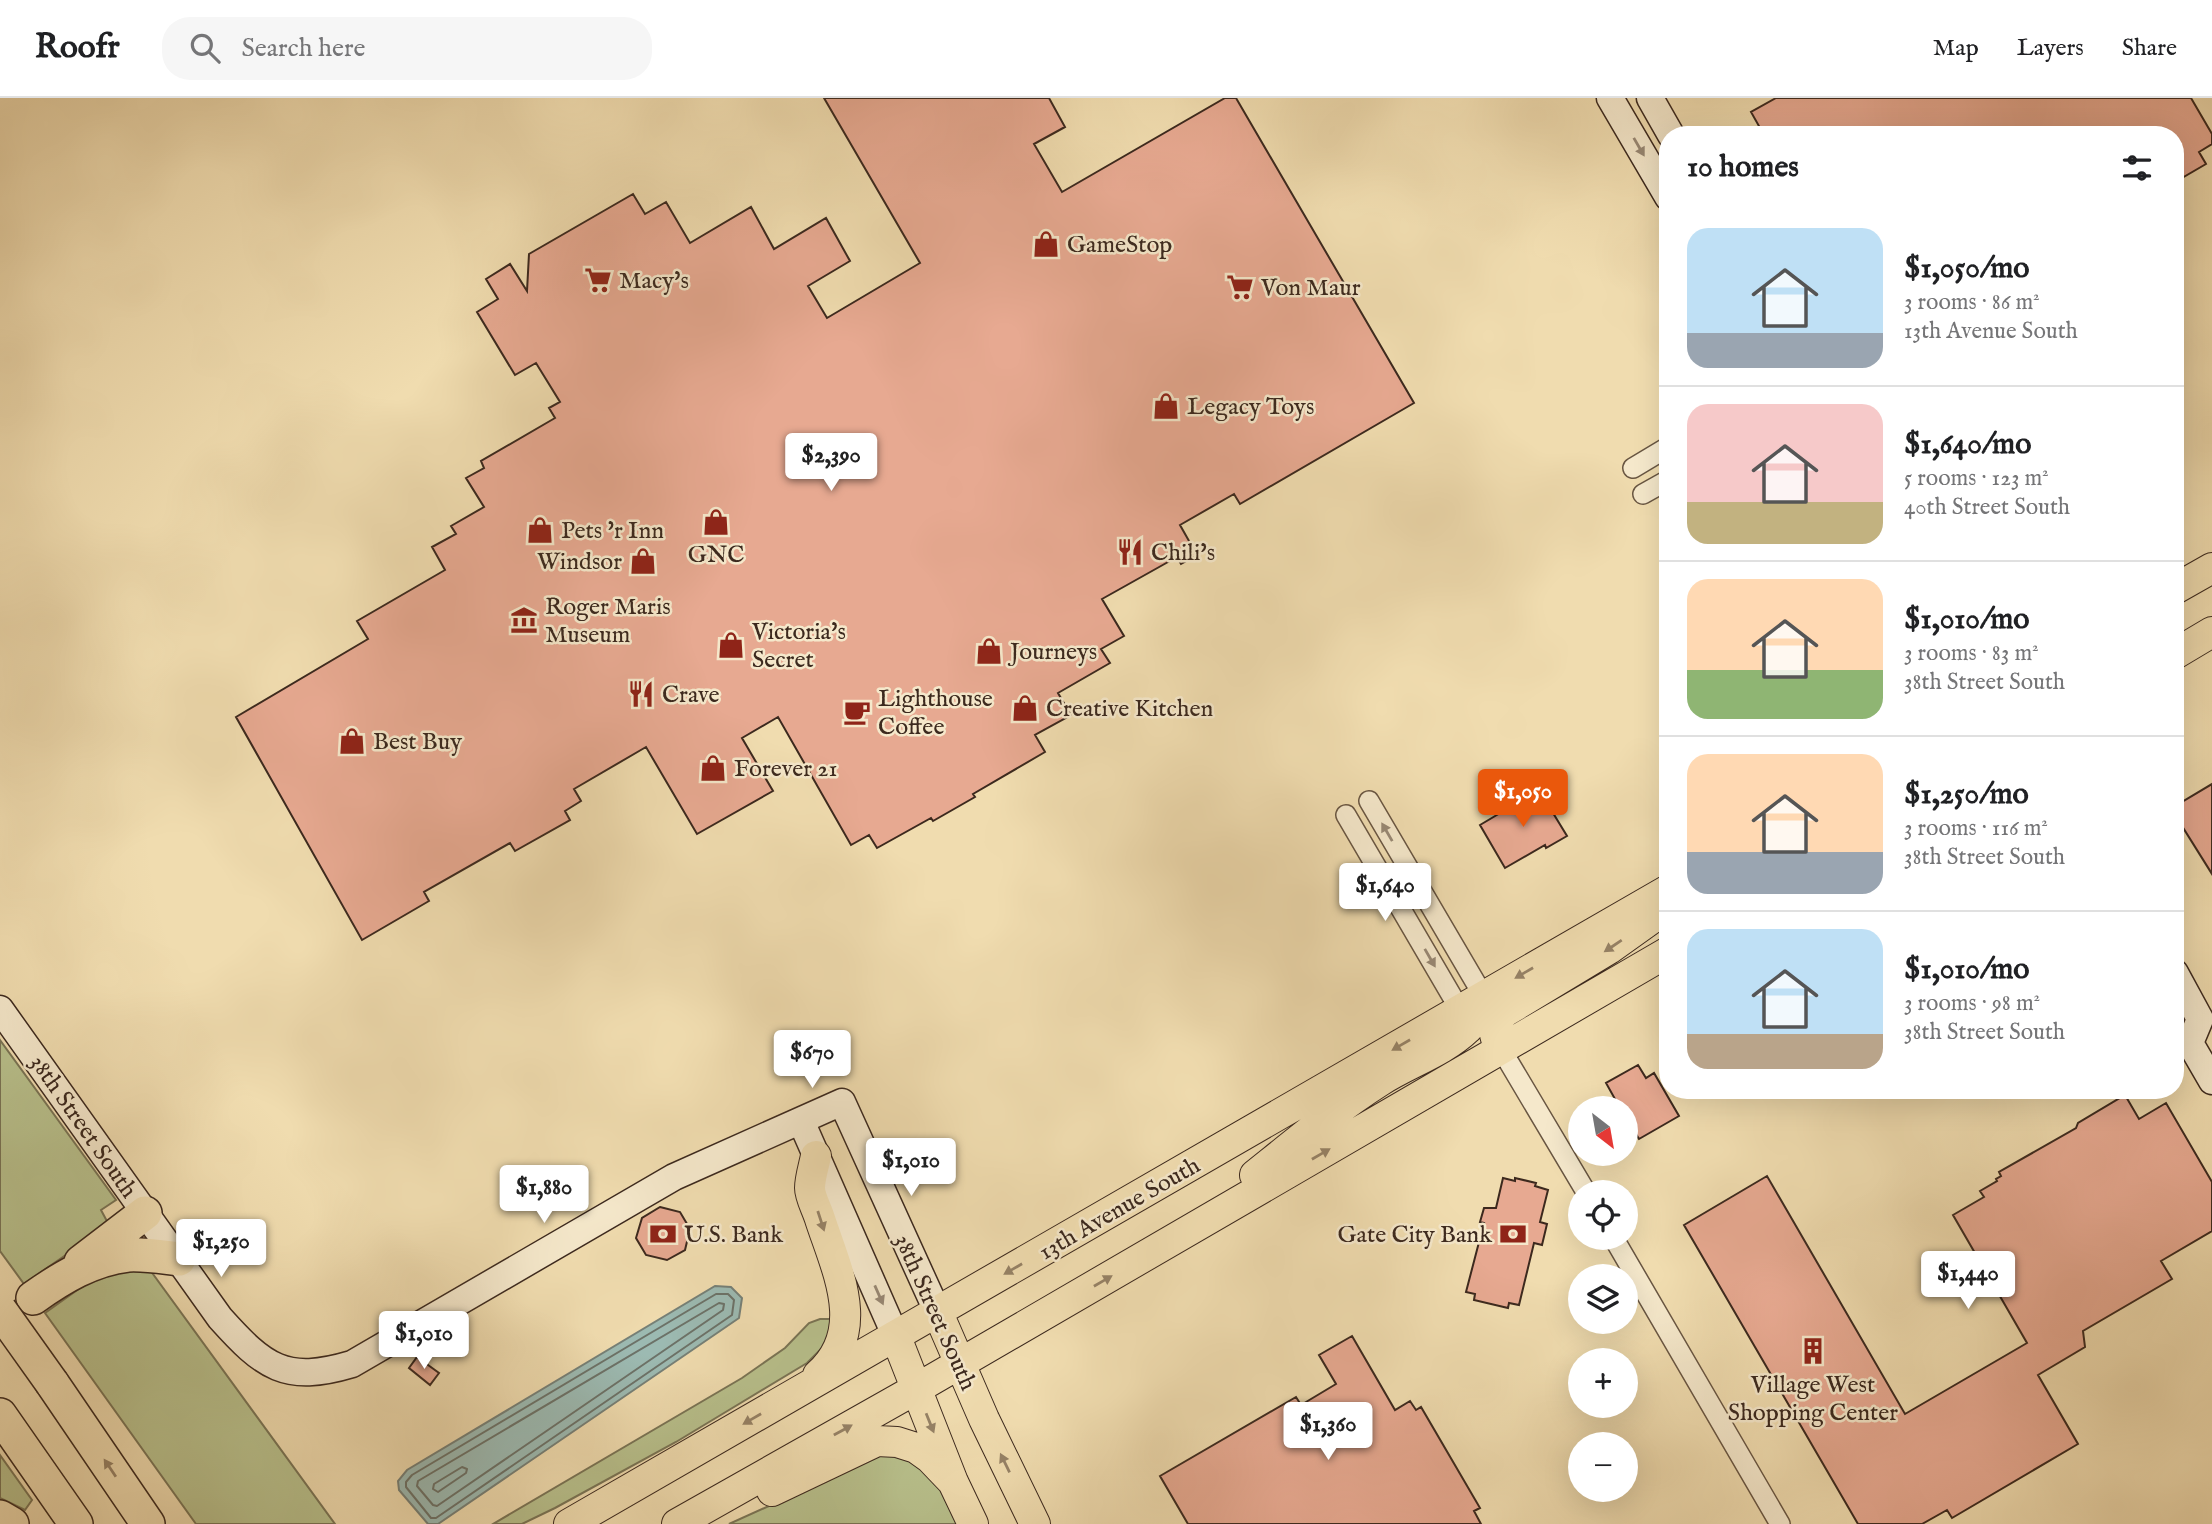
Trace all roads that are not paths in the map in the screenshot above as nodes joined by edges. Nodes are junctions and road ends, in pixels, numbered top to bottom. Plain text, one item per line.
1 (1610, 98) edge
2 (1650, 98) edge
3 (1666, 126) edge
4 (1659, 182) edge
5 (1659, 452) edge
6 (1633, 468) dead end
7 (1659, 485) edge
8 (1643, 494) dead end
9 (2212, 568) edge
10 (2184, 584) edge
11 (2212, 632) edge
12 (2184, 649) edge
13 (1369, 802) dead end
14 (1346, 815) dead end
15 (1659, 895) edge
16 (1659, 913) edge
17 (1659, 957) edge
18 (2184, 990) edge
19 (1472, 1003) junction
20 (0, 1009) edge
21 (2184, 1039) edge
22 (2184, 1044) edge
23 (1501, 1049) junction
24 (2212, 1081) edge
25 (801, 1121) junction
26 (816, 1156) junction
27 (1579, 1180) edge
28 (145, 1213) junction
29 (1185, 1233) junction
30 (1621, 1250) edge
31 (178, 1259) junction
32 (64, 1277) junction
33 (33, 1298) dead end
34 (0, 1310) edge
35 (937, 1313) junction
36 (896, 1337) junction
37 (959, 1364) junction
38 (916, 1389) junction
39 (799, 1392) junction
40 (2, 1417) edge
41 (954, 1482) junction
42 (0, 1517) edge
43 (12, 1524) edge
44 (76, 1524) edge
45 (148, 1524) edge
46 (569, 1524) edge
47 (677, 1524) edge
48 (699, 1524) edge
49 (973, 1524) edge
50 (1035, 1524) edge
51 (1780, 1524) edge

1 -> 4 street
2 - 3 street
5 - 6 street
7 - 8 street
9 - 10 main road
11 - 12 main road
19 -> 13 street
14 -> 19 street
15 -> 19 main road, 13th Avenue South
16 -> 23 main road
17 - 23 main road
18 - 21 street
19 - 29 main road
19 -> 35 main road, 13th Avenue South
20 - 28 street, 38th Street South
22 - 24 street
23 - 27 street
29 -> 23 main road
25 - 26 street, 38th Street South
25 - 31 street, 38th Street South
25 - 35 street, 38th Street South
26 -> 36 street, 38th Street South
26 -> 39 main road
28 - 31 street, 38th Street South
28 - 32 highway
37 -> 29 main road
30 - 51 street
31 - 32 highway
32 - 33 highway
45 -> 34 highway, bridge
35 - 36 main road, 13th Avenue South
35 - 37 main road, 38th Street South
36 - 38 main road, 38th Street South
36 - 39 main road, 13th Avenue South
37 - 38 main road
50 -> 37 main road, 38th Street South
38 -> 41 main road, 38th Street South
47 -> 38 main road
39 -> 46 main road, 13th Avenue South
40 - 44 highway
41 - 48 main road
41 - 49 main road, 38th Street South
42 - 43 highway

